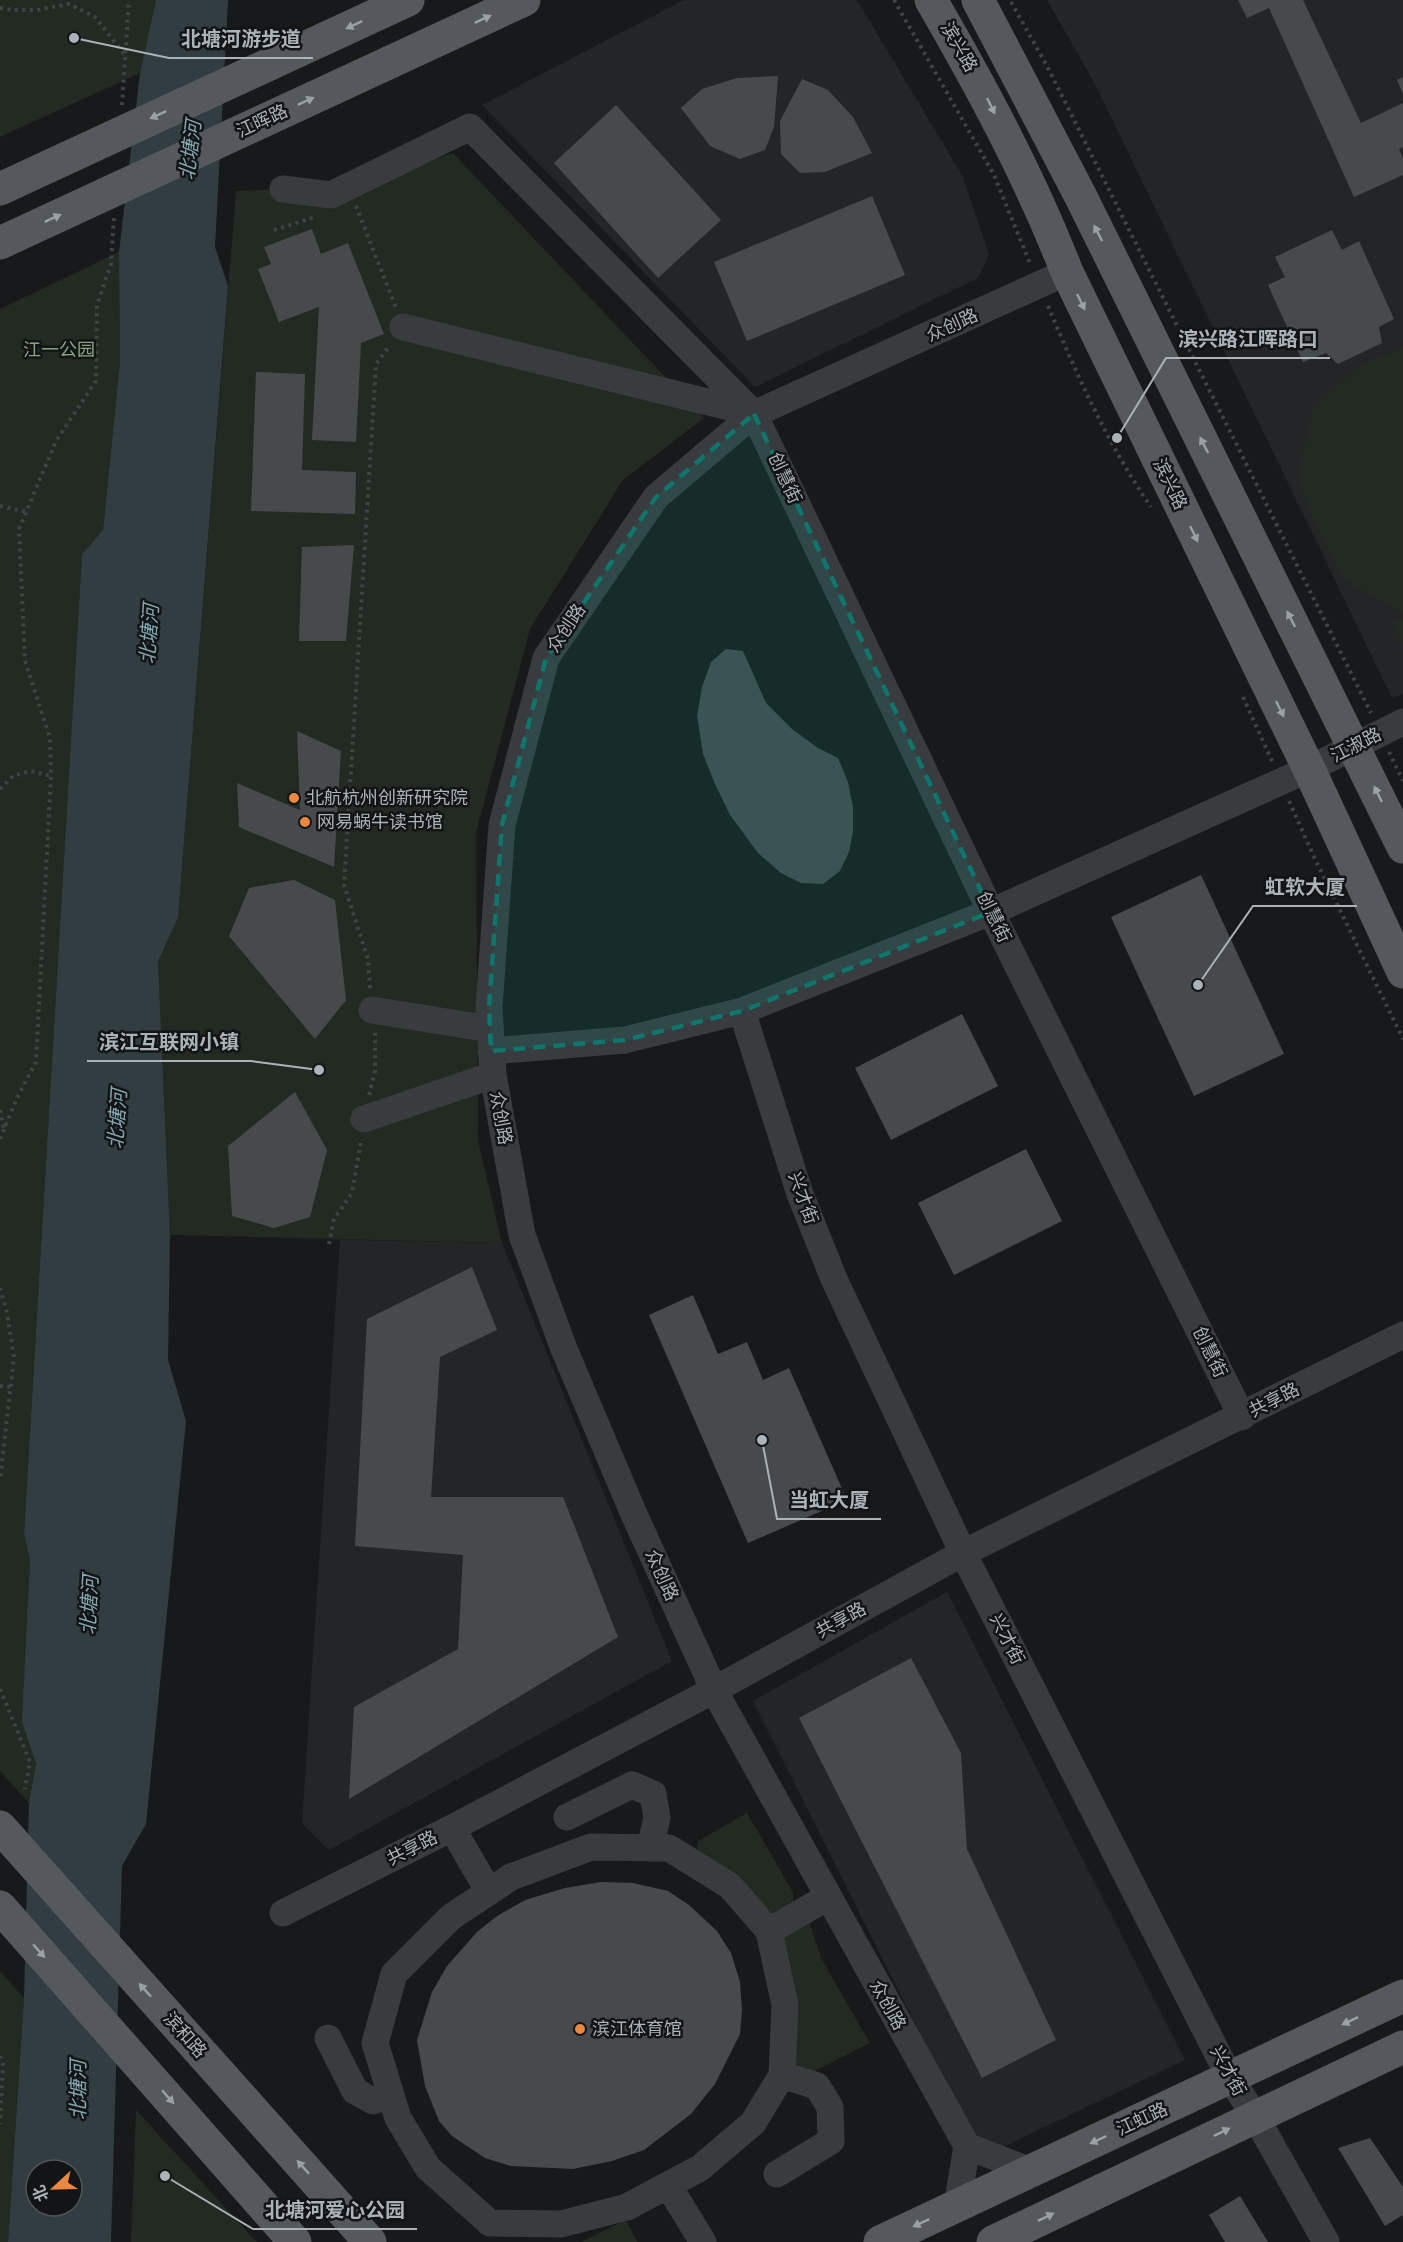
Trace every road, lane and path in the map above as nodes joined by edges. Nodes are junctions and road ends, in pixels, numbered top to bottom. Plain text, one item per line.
1 (129, 0) edge
2 (408, 0) edge
3 (524, 0) edge
4 (894, 0) edge
5 (931, 0) edge
6 (978, 0) edge
7 (1010, 0) edge
8 (0, 8) edge
9 (125, 55) junction
10 (121, 113) dead end
11 (0, 189) edge
12 (283, 189) dead end
13 (115, 206) dead end
14 (345, 208) dead end
15 (325, 214) dead end
16 (274, 230) dead end
17 (0, 243) edge
18 (1053, 279) junction
19 (403, 327) junction
20 (754, 414) junction
21 (0, 506) edge
22 (1154, 511) dead end
23 (27, 512) junction
24 (1238, 687) dead end
25 (1379, 733) edge
26 (1295, 775) junction
27 (51, 776) junction
28 (1403, 782) edge
29 (0, 789) edge
30 (1403, 847) edge
31 (992, 912) junction
32 (1403, 972) edge
33 (372, 1010) junction
34 (742, 1011) junction
35 (1403, 1040) edge
36 (491, 1052) junction
37 (0, 1110) edge
38 (364, 1119) junction
39 (4, 1129) junction
40 (0, 1139) edge
41 (329, 1244) dead end
42 (0, 1288) edge
43 (1403, 1335) edge
44 (0, 1386) edge
45 (10, 1388) junction
46 (1242, 1417) junction
47 (0, 1480) edge
48 (963, 1553) junction
49 (0, 1689) edge
50 (714, 1690) junction
51 (25, 1789) dead end
52 (567, 1817) dead end
53 (0, 1827) edge
54 (452, 1828) junction
55 (650, 1848) junction
56 (489, 1892) junction
57 (828, 1897) junction
58 (0, 1907) edge
59 (283, 1913) dead end
60 (769, 1931) junction
61 (1403, 1996) edge
62 (328, 2037) dead end
63 (1403, 2047) edge
64 (0, 2056) edge
65 (782, 2075) junction
66 (1230, 2078) junction
67 (391, 2095) junction
68 (1255, 2116) junction
69 (0, 2124) edge
70 (967, 2146) junction
71 (1031, 2171) junction
72 (777, 2174) dead end
73 (668, 2185) junction
74 (460, 2196) junction
75 (957, 2206) junction
76 (295, 2242) edge
77 (370, 2242) edge
78 (485, 2242) edge
79 (703, 2242) edge
80 (880, 2242) edge
81 (993, 2242) edge
82 (1326, 2242) edge

1 - 9 path
2 -> 11 main road, bridge
17 -> 3 main road, 江晖路, bridge
4 - 18 path
5 -> 18 main road, 滨兴路
25 -> 6 main road, 滨兴路
7 - 25 path
8 - 9 path
9 - 10 path
12 - 20 street, 创慧街
13 - 23 path
14 - 19 path
15 - 16 path
18 - 20 street, 众创路
18 - 22 path
18 -> 26 main road, 滨兴路
19 - 20 street
19 - 33 path
20 - 31 street, 创慧街
20 - 36 street, 众创路
21 - 23 path
23 - 27 path
24 - 26 path
25 - 26 street, 江淑路
25 - 28 path
30 -> 25 main road, 滨兴路
26 - 31 street, 江淑路
26 - 32 main road, 滨兴路
26 - 35 path
27 - 29 path
27 - 39 path
31 - 34 street, 江淑路
31 - 46 street, 创慧街
33 - 36 street
33 - 38 path
34 - 36 street, 江淑路
34 - 48 street, 兴才街
36 - 38 street
36 - 50 street, 众创路
37 - 39 path
38 - 41 path
39 - 40 path
42 - 45 path
43 - 46 street, 共享路
44 - 45 path
45 - 47 path
46 - 48 street, 共享路
48 - 50 street, 共享路
48 - 66 street, 兴才街
49 - 51 path
50 - 54 street, 共享路
50 - 57 street, 众创路
52 - 55 street
77 -> 53 main road, 滨和路
54 - 56 street
54 - 59 street, 共享路
55 - 56 street
55 - 60 street
56 - 67 street
57 - 60 street
57 - 70 street, 众创路
58 -> 76 main road
60 - 65 street
61 -> 66 main road, 江虹路
62 - 67 street
63 - 68 main road
64 - 69 path
65 - 72 street
65 - 73 street
66 - 68 street, 兴才街
66 -> 71 main road, 江虹路
67 - 74 street
81 -> 68 main road
68 - 82 street, 兴才街
70 - 71 street
70 - 75 street
71 - 75 main road, 江虹路
73 - 74 street
73 - 79 street
74 - 78 street
75 -> 80 main road, 江虹路

